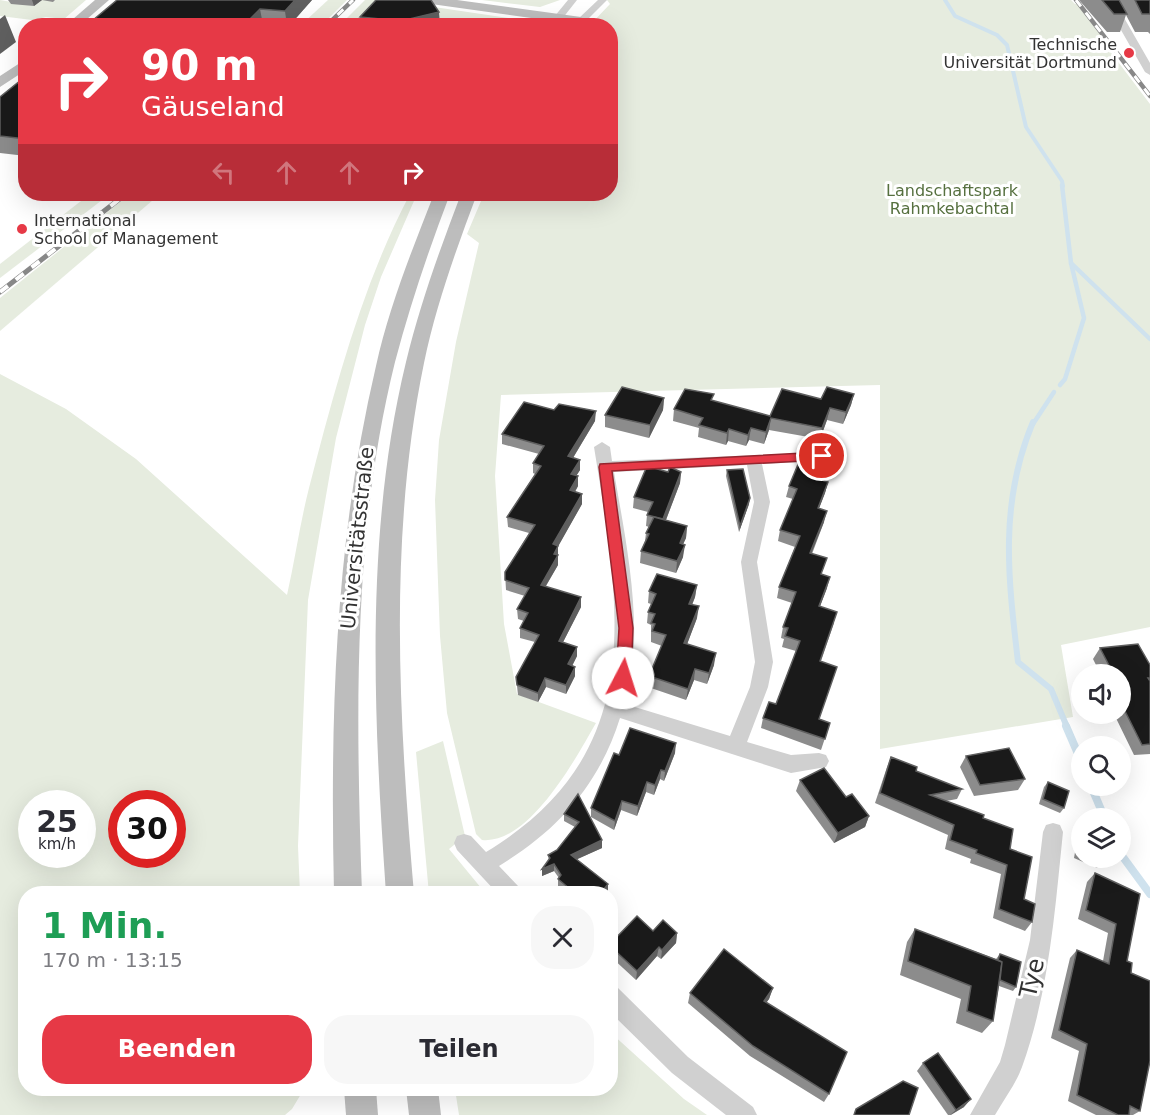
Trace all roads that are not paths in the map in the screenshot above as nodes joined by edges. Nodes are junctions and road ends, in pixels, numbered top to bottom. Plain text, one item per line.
1 (103, 0) edge
2 (431, 0) edge
3 (573, 0) edge
4 (603, 0) edge
5 (1113, 0) edge
6 (81, 18) edge
7 (537, 18) edge
8 (558, 18) edge
9 (584, 18) edge
10 (18, 69) edge
11 (1150, 72) edge
12 (0, 83) edge
13 (439, 201) edge
14 (466, 201) edge
15 (602, 447) dead end
16 (822, 456) dead end
17 (753, 459) junction
18 (605, 467) junction
19 (616, 709) junction
20 (735, 747) junction
21 (819, 761) dead end
22 (1053, 832) dead end
23 (464, 843) dead end
24 (484, 864) junction
25 (348, 886) edge
26 (399, 886) edge
27 (505, 886) edge
28 (618, 1004) edge
29 (361, 1096) edge
30 (423, 1096) edge
31 (362, 1115) edge
32 (425, 1115) edge
33 (745, 1115) edge
34 (982, 1115) edge

1 - 6 street
2 - 7 street
3 - 8 street
4 - 9 street
5 - 11 street
10 - 12 street
13 - 25 street, Universitätsstraße
14 - 26 street, Universitätsstraße
15 - 18 street
16 - 17 street
17 - 18 street
17 - 20 street
18 - 19 street
19 - 20 street
19 - 24 street
20 - 21 street
22 - 34 street, Tye
23 - 24 street
24 - 27 street
28 - 33 street
29 - 31 street
30 - 32 street

